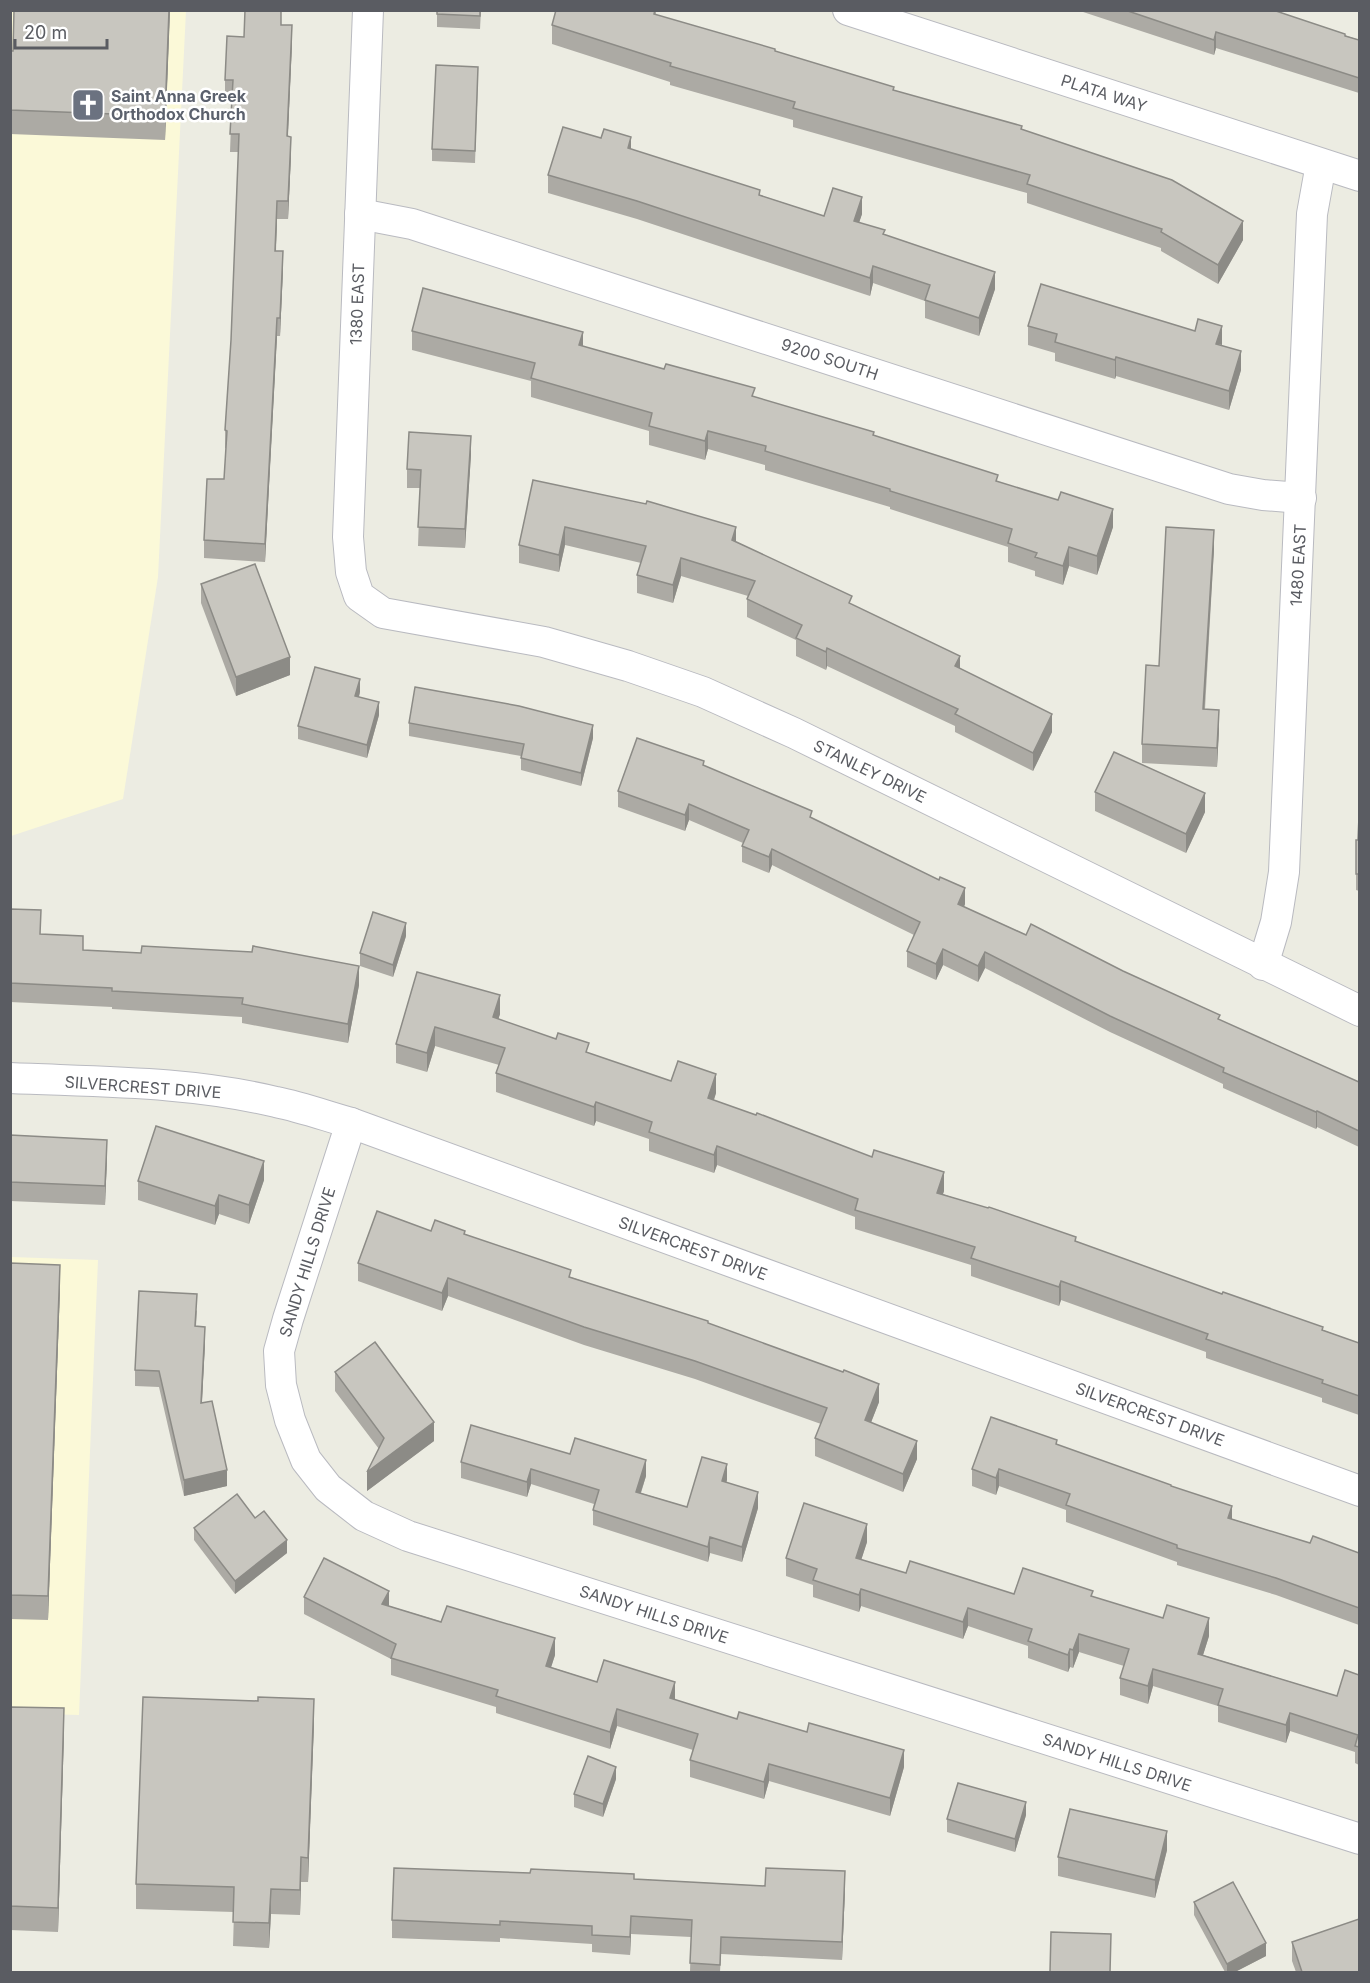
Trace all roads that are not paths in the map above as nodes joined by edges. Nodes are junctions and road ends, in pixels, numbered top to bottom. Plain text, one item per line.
1 (368, 10) edge
2 (848, 10) edge
3 (1321, 164) junction
4 (1359, 176) edge
5 (360, 214) junction
6 (1301, 498) junction
7 (359, 596) joint
8 (1263, 965) junction
9 (1359, 1011) edge
10 (10, 1078) edge
11 (351, 1123) junction
12 (1359, 1491) edge
13 (1359, 1839) edge

1 - 5 street, 1380 EAST
2 - 3 street, PLATA WAY
3 - 4 street, PLATA WAY
3 - 6 street, 1480 EAST
5 - 6 street, 9200 SOUTH
5 - 7 street, 1380 EAST
6 - 8 street, 1480 EAST
7 - 8 street, STANLEY DRIVE
8 - 9 street, STANLEY DRIVE
10 - 11 street, SILVERCREST DRIVE
11 - 12 street, SILVERCREST DRIVE
11 - 13 street, SANDY HILLS DRIVE

